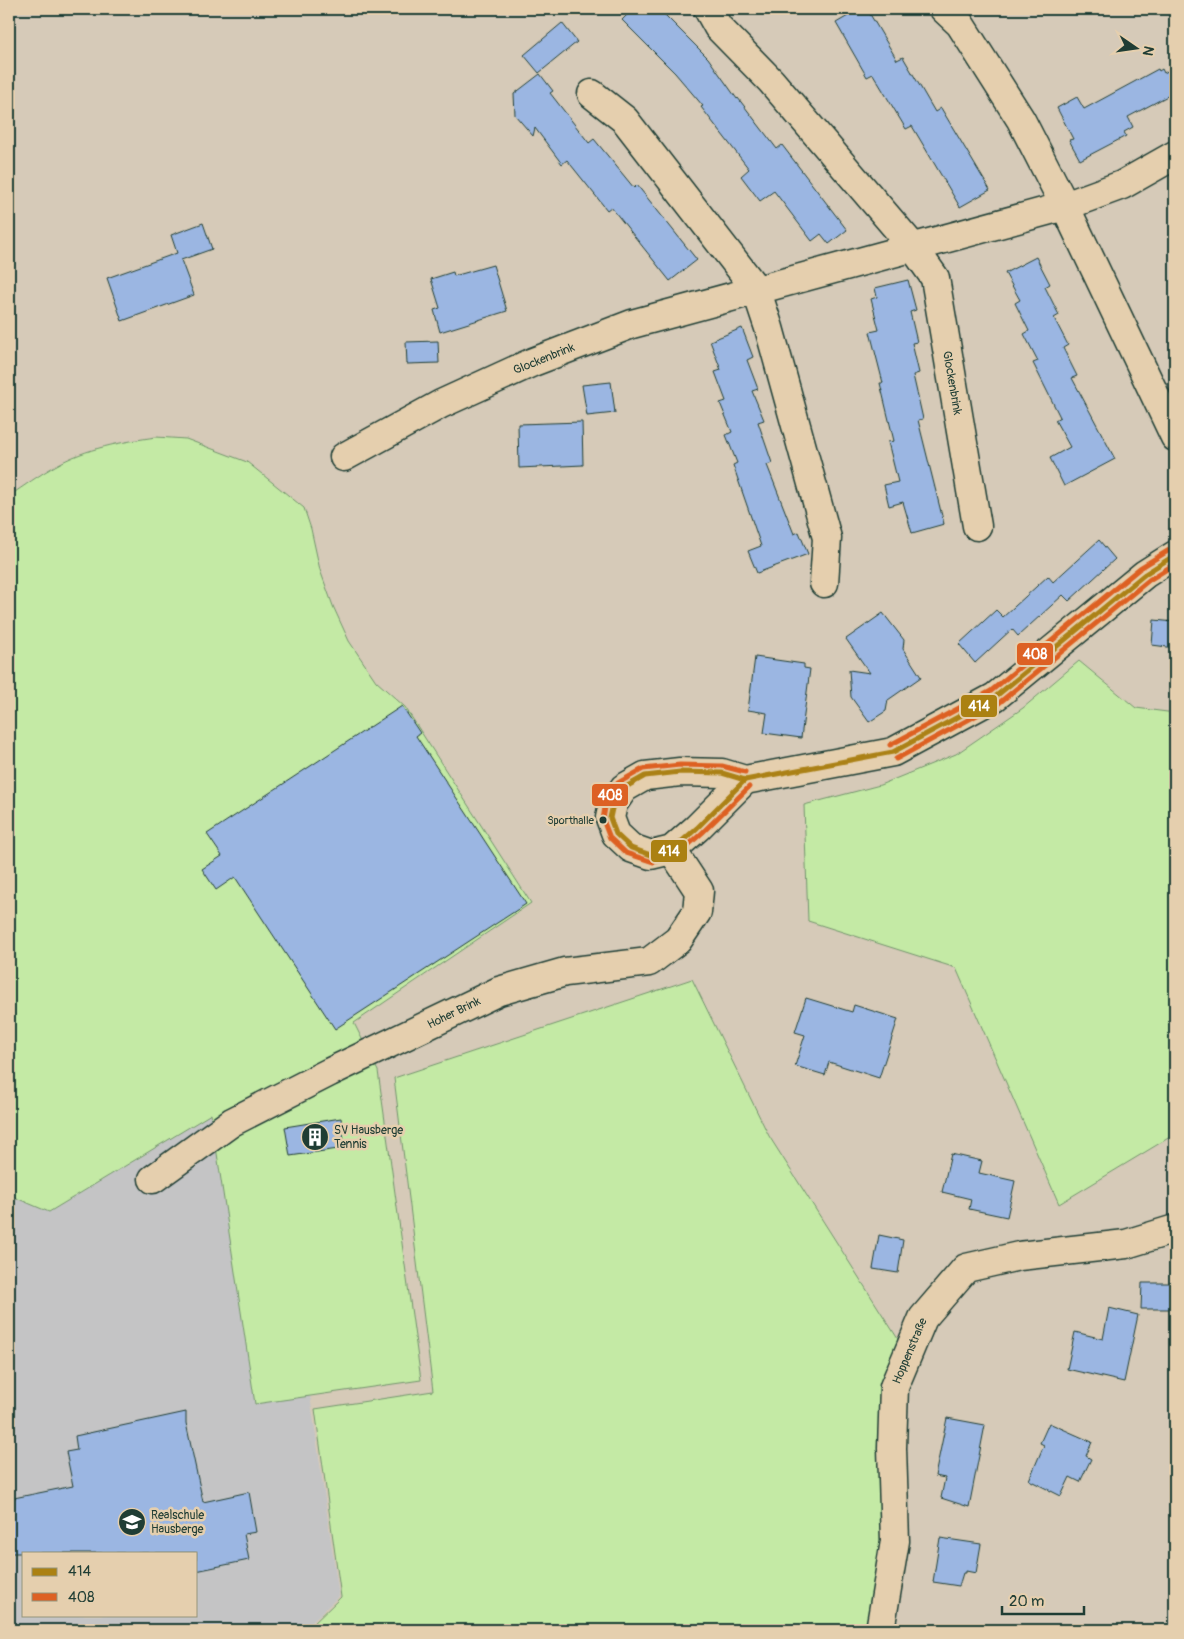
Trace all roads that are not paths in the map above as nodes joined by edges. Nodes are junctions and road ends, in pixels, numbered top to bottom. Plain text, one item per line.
1 (708, 9) edge
2 (944, 9) edge
3 (592, 94) dead end
4 (1175, 155) edge
5 (1065, 206) junction
6 (913, 246) junction
7 (756, 289) junction
8 (1175, 437) edge
9 (344, 457) dead end
10 (977, 526) dead end
11 (1175, 555) edge
12 (824, 584) dead end
13 (745, 780) junction
14 (672, 850) junction
15 (152, 1179) dead end
16 (1175, 1229) edge
17 (880, 1630) edge

1 - 6 street, Glockenbrink
2 - 5 street
3 - 7 street
4 - 5 street, Glockenbrink
5 - 6 street, Glockenbrink
5 - 8 street
6 - 7 street, Glockenbrink
6 - 10 street, Glockenbrink
7 - 9 street, Glockenbrink
7 - 12 street
11 - 13 street
13 - 14 street
13 - 14 street
14 - 15 street, Hoher Brink
16 - 17 street, Hoppenstraße

